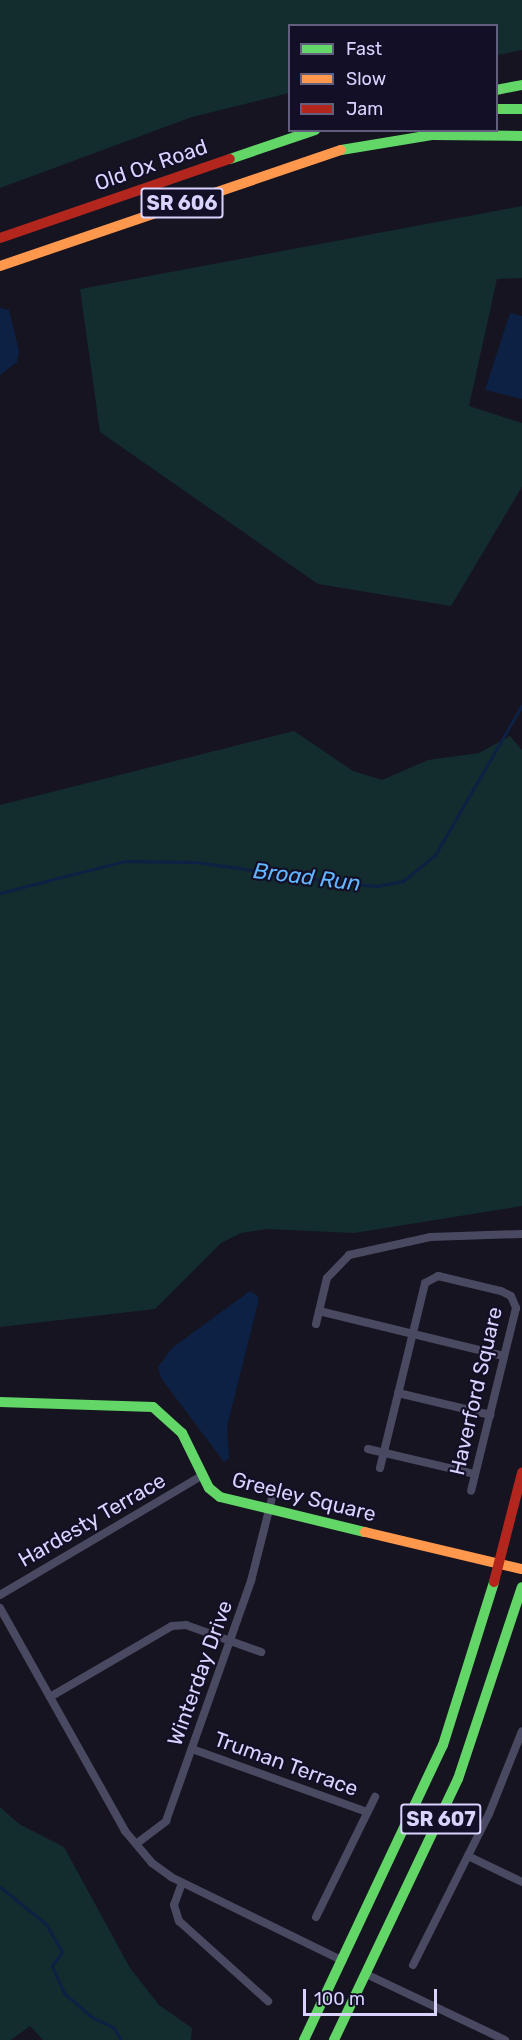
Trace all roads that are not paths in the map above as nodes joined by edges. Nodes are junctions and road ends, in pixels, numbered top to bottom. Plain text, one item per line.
1 (522, 86) edge
2 (498, 90) edge
3 (498, 109) edge
4 (522, 109) edge
5 (309, 132) edge
6 (522, 136) edge
7 (0, 238) edge
8 (0, 266) edge
9 (522, 1234) edge
10 (319, 1311) junction
11 (316, 1324) dead end
12 (412, 1334) junction
13 (504, 1356) junction
14 (398, 1393) junction
15 (0, 1402) edge
16 (490, 1416) junction
17 (368, 1449) dead end
18 (383, 1452) junction
19 (380, 1468) dead end
20 (522, 1473) edge
21 (475, 1474) junction
22 (203, 1475) junction
23 (471, 1491) dead end
24 (271, 1504) junction
25 (500, 1563) junction
26 (522, 1569) edge
27 (522, 1587) edge
28 (0, 1595) edge
29 (0, 1608) edge
30 (230, 1641) junction
31 (261, 1652) dead end
32 (50, 1697) junction
33 (522, 1731) edge
34 (192, 1749) junction
35 (375, 1797) dead end
36 (367, 1812) junction
37 (136, 1844) junction
38 (468, 1856) junction
39 (522, 1882) edge
40 (182, 1883) junction
41 (316, 1917) dead end
42 (343, 1960) junction
43 (414, 1965) dead end
44 (366, 1974) junction
45 (268, 2001) dead end
46 (304, 2040) edge
47 (334, 2040) edge
48 (505, 2040) edge

1 - 2 main road
3 - 4 main road
5 - 7 main road, Old Ox Road
6 - 8 main road, SR 606
9 - 10 street
10 - 11 street
10 - 12 street
12 - 13 street
12 - 13 street, Haverford Square
12 - 14 street, Haverford Square
13 - 16 street, Haverford Square
14 - 16 street
14 - 18 street, Haverford Square
15 - 22 main road, Greeley Square
16 - 21 street, Haverford Square
17 - 18 street
18 - 19 street, Haverford Square
18 - 21 street
20 - 25 main road, SR 607
21 - 23 street, Haverford Square
22 - 24 main road, Greeley Square
22 - 28 street, Hardesty Terrace
24 - 25 main road, Greeley Square
24 - 30 street, Winterday Drive
25 - 26 main road, Greeley Square
25 - 42 main road, SR 607
27 - 44 main road, SR 607
29 - 32 street
30 - 31 street
30 - 32 street
30 - 34 street, Winterday Drive
32 - 37 street
33 - 38 street
34 - 36 street, Truman Terrace
34 - 37 street, Winterday Drive
35 - 36 street
36 - 41 street
37 - 40 street
38 - 39 street
38 - 43 street
40 - 42 street
40 - 45 street
42 - 46 main road, SR 607
44 - 47 main road, SR 607
44 - 48 street

